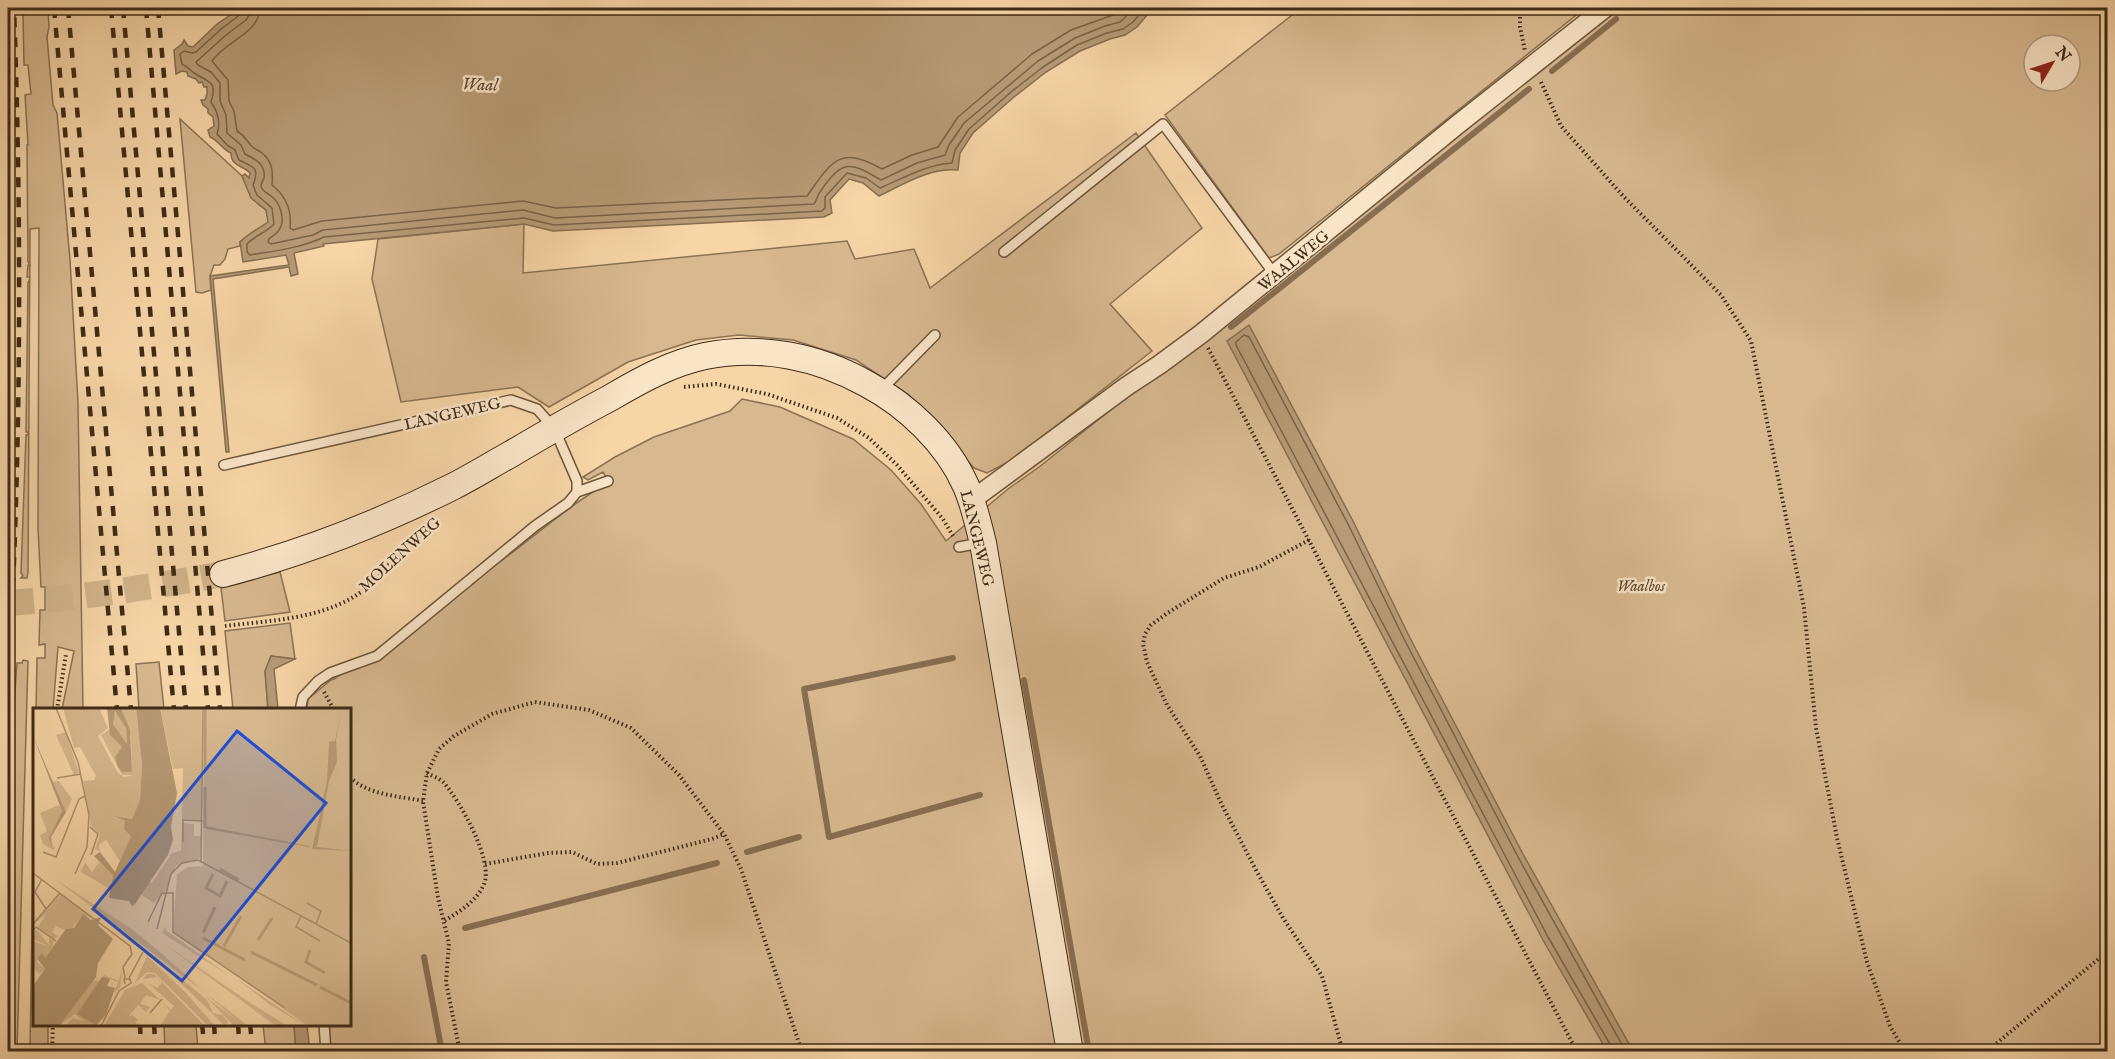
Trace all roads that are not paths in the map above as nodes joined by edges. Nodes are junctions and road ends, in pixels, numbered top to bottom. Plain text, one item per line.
1 (1605, 8) edge
2 (1004, 252) dead end
3 (1275, 274) junction
4 (935, 335) dead end
5 (880, 391) junction
6 (554, 429) junction
7 (224, 465) dead end
8 (608, 481) dead end
9 (577, 492) junction
10 (972, 500) junction
11 (223, 574) tunnel mouth
12 (300, 708) edge
13 (324, 1026) edge
14 (326, 1052) edge
15 (1071, 1052) edge

1 - 3 street, WAALWEG
2 - 3 lane
3 - 10 street, WAALWEG
4 - 5 lane
5 - 6 main road, LANGEWEG
5 - 10 main road, LANGEWEG
6 - 7 lane, LANGEWEG
6 - 9 lane
6 - 11 main road, MOLENWEG
8 - 9 lane
9 - 12 lane
10 - 15 main road, LANGEWEG
13 - 14 lane

